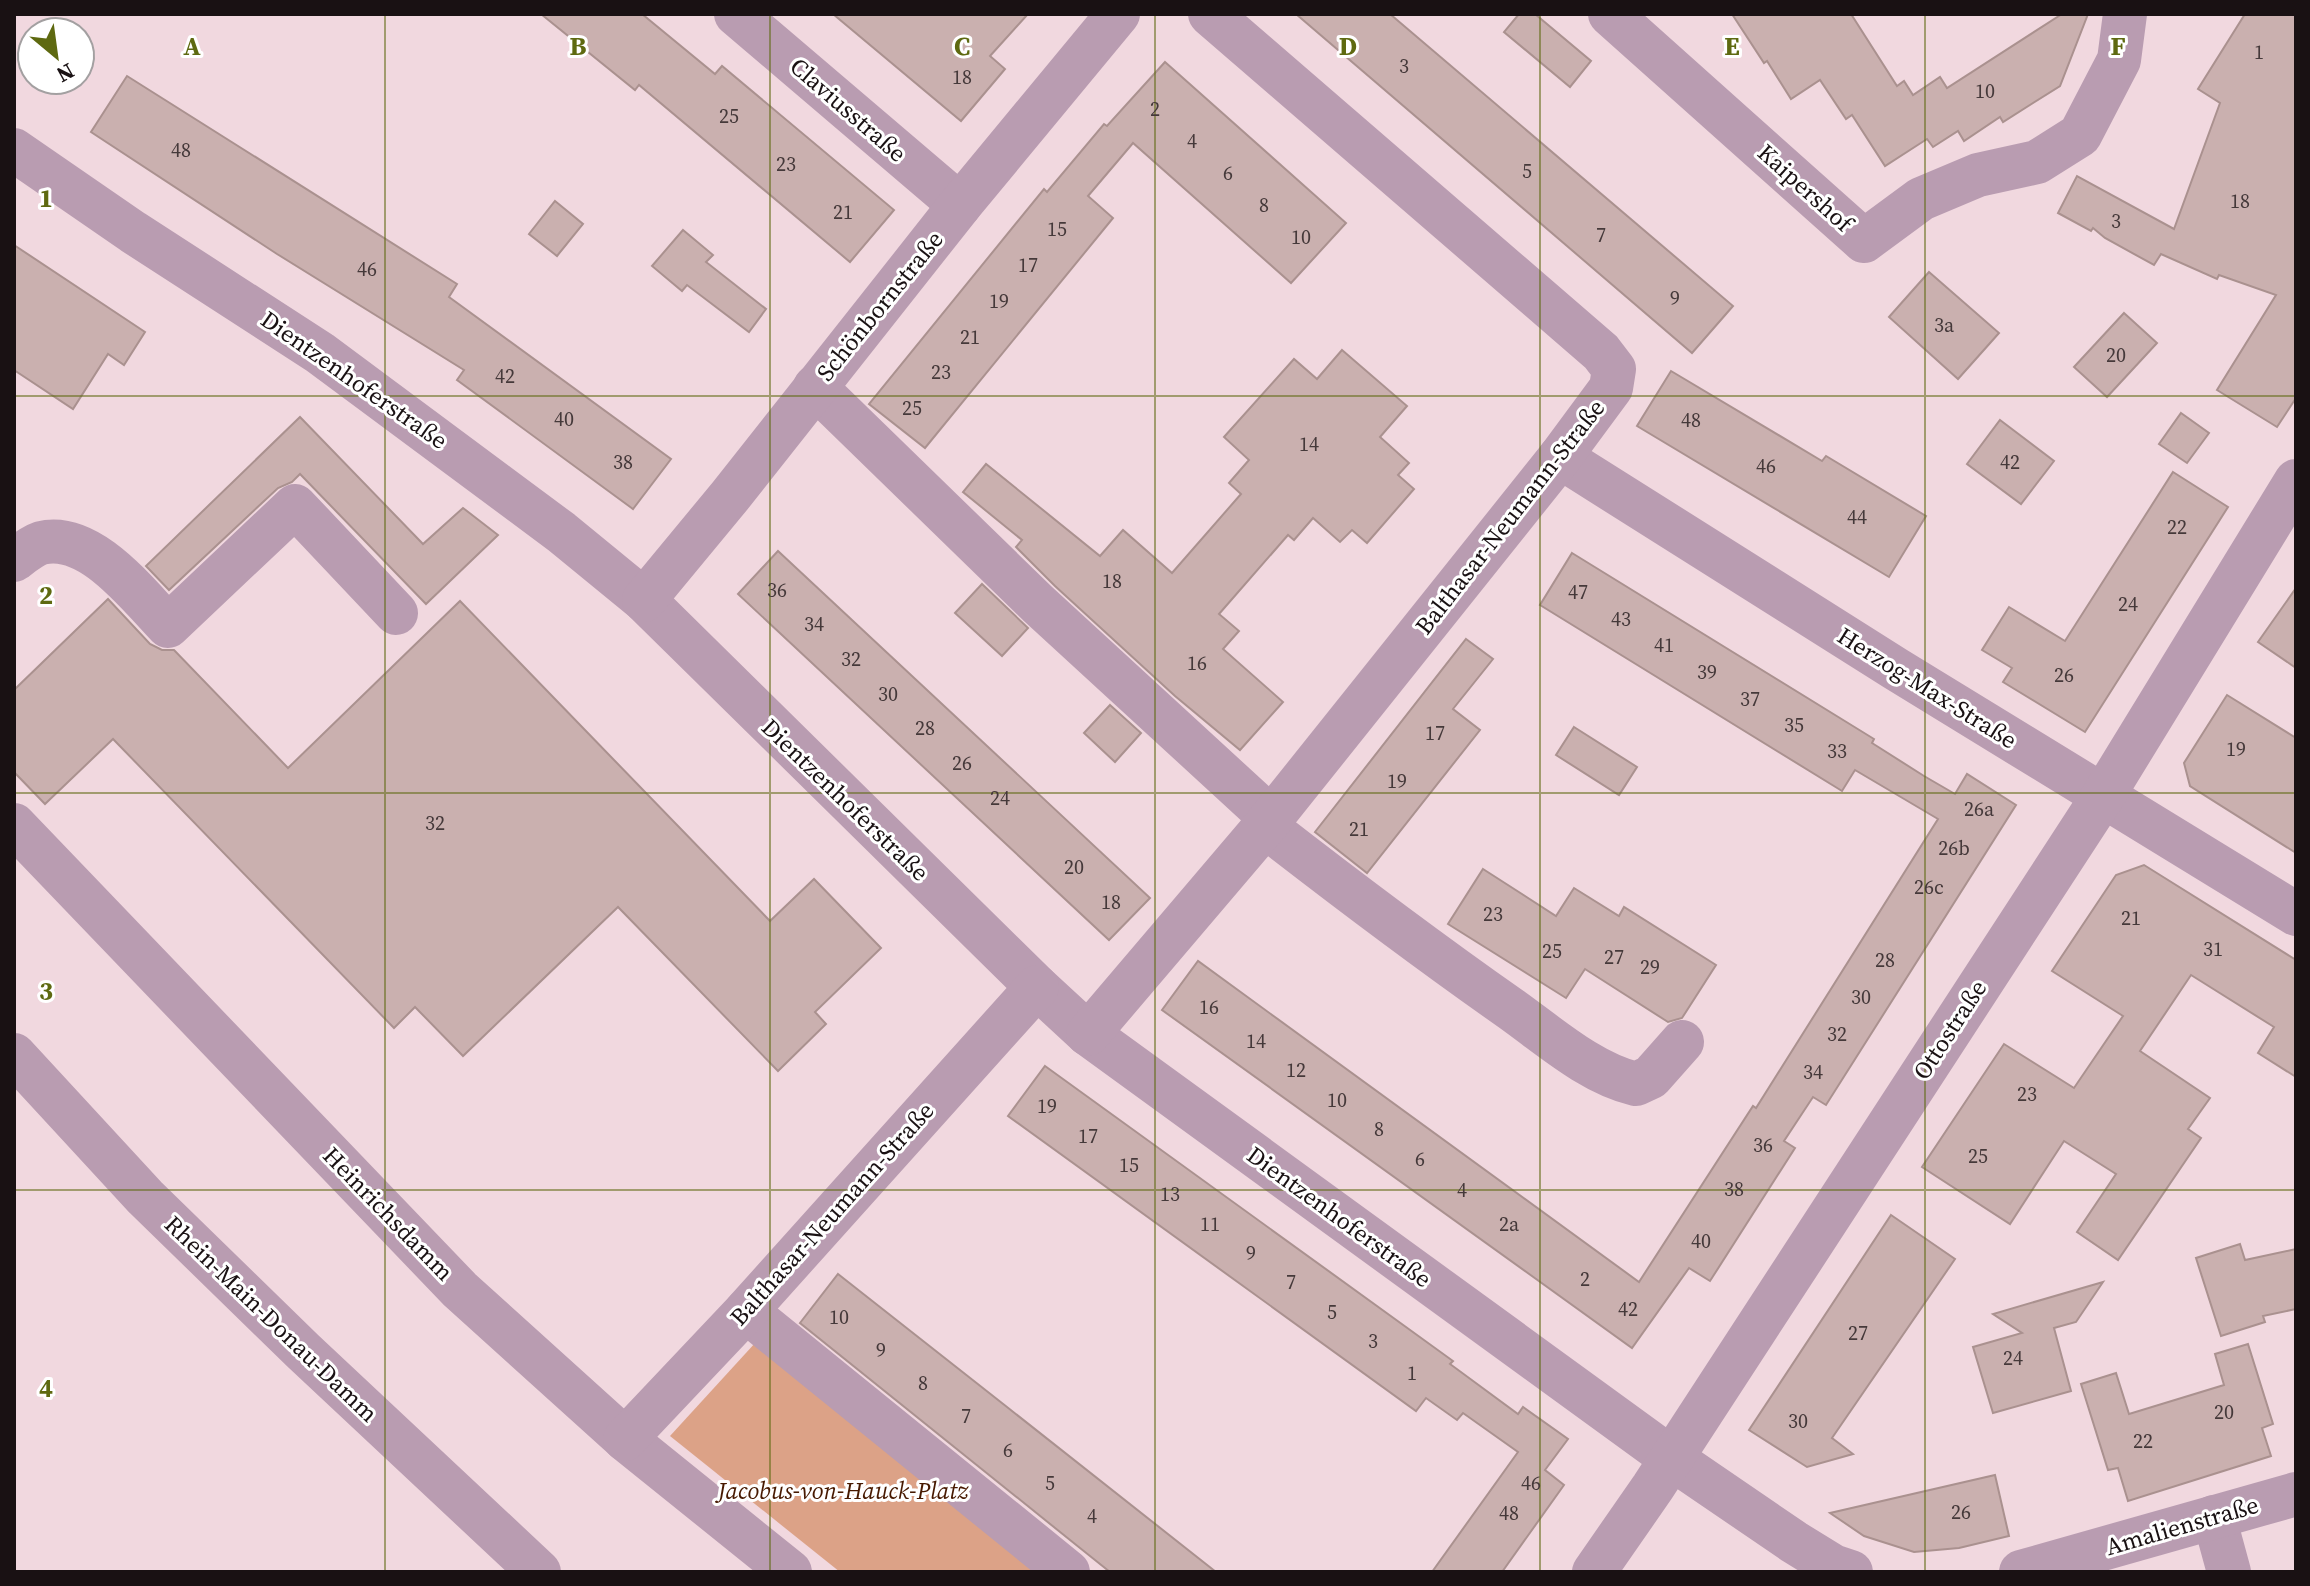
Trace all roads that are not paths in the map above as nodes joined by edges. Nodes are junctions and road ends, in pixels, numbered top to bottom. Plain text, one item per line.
1 (736, 14) edge
2 (1118, 14) edge
3 (1210, 14) edge
4 (1610, 14) edge
5 (2125, 14) edge
6 (14, 150) edge
7 (960, 205) junction
8 (815, 387) junction
9 (1560, 457) junction
10 (2296, 481) edge
11 (14, 560) edge
12 (644, 600) junction
13 (396, 613) dead end
14 (2103, 796) junction
15 (1268, 822) junction
16 (14, 825) edge
17 (2296, 914) edge
18 (1037, 987) junction
19 (1088, 1034) junction
20 (1682, 1042) dead end
21 (14, 1055) edge
22 (746, 1311) junction
23 (625, 1439) junction
24 (1671, 1458) junction
25 (2296, 1494) edge
26 (2214, 1517) junction
27 (2228, 1569) edge
28 (539, 1572) edge
29 (790, 1572) edge
30 (1068, 1572) edge
31 (1594, 1572) edge
32 (1851, 1572) edge
33 (2021, 1572) edge

1 - 7 street, Claviusstraße
2 - 7 street, Schönbornstraße
3 - 9 street, Balthasar-Neumann-Straße
4 - 5 street, Kaipershof
6 - 12 street, Dientzenhoferstraße
7 - 8 street, Schönbornstraße
8 - 12 street, Schönbornstraße
8 - 15 street
9 - 14 street, Herzog-Max-Straße
9 - 15 street, Balthasar-Neumann-Straße
10 - 14 street, Ottostraße
11 - 13 street
12 - 18 street, Dientzenhoferstraße
14 - 17 street, Herzog-Max-Straße
14 - 24 street, Ottostraße
15 - 19 street, Balthasar-Neumann-Straße
15 - 20 street
16 - 23 street, Heinrichsdamm
18 - 19 street, Dientzenhoferstraße
18 - 22 street, Balthasar-Neumann-Straße
19 - 24 street, Dientzenhoferstraße
21 - 28 street, Rhein-Main-Donau-Damm
22 - 23 street, Balthasar-Neumann-Straße
22 - 30 street
23 - 29 street, Heinrichsdamm
24 - 31 street, Ottostraße
24 - 32 street
25 - 26 street, Amalienstraße
26 - 27 street
26 - 33 street, Amalienstraße

